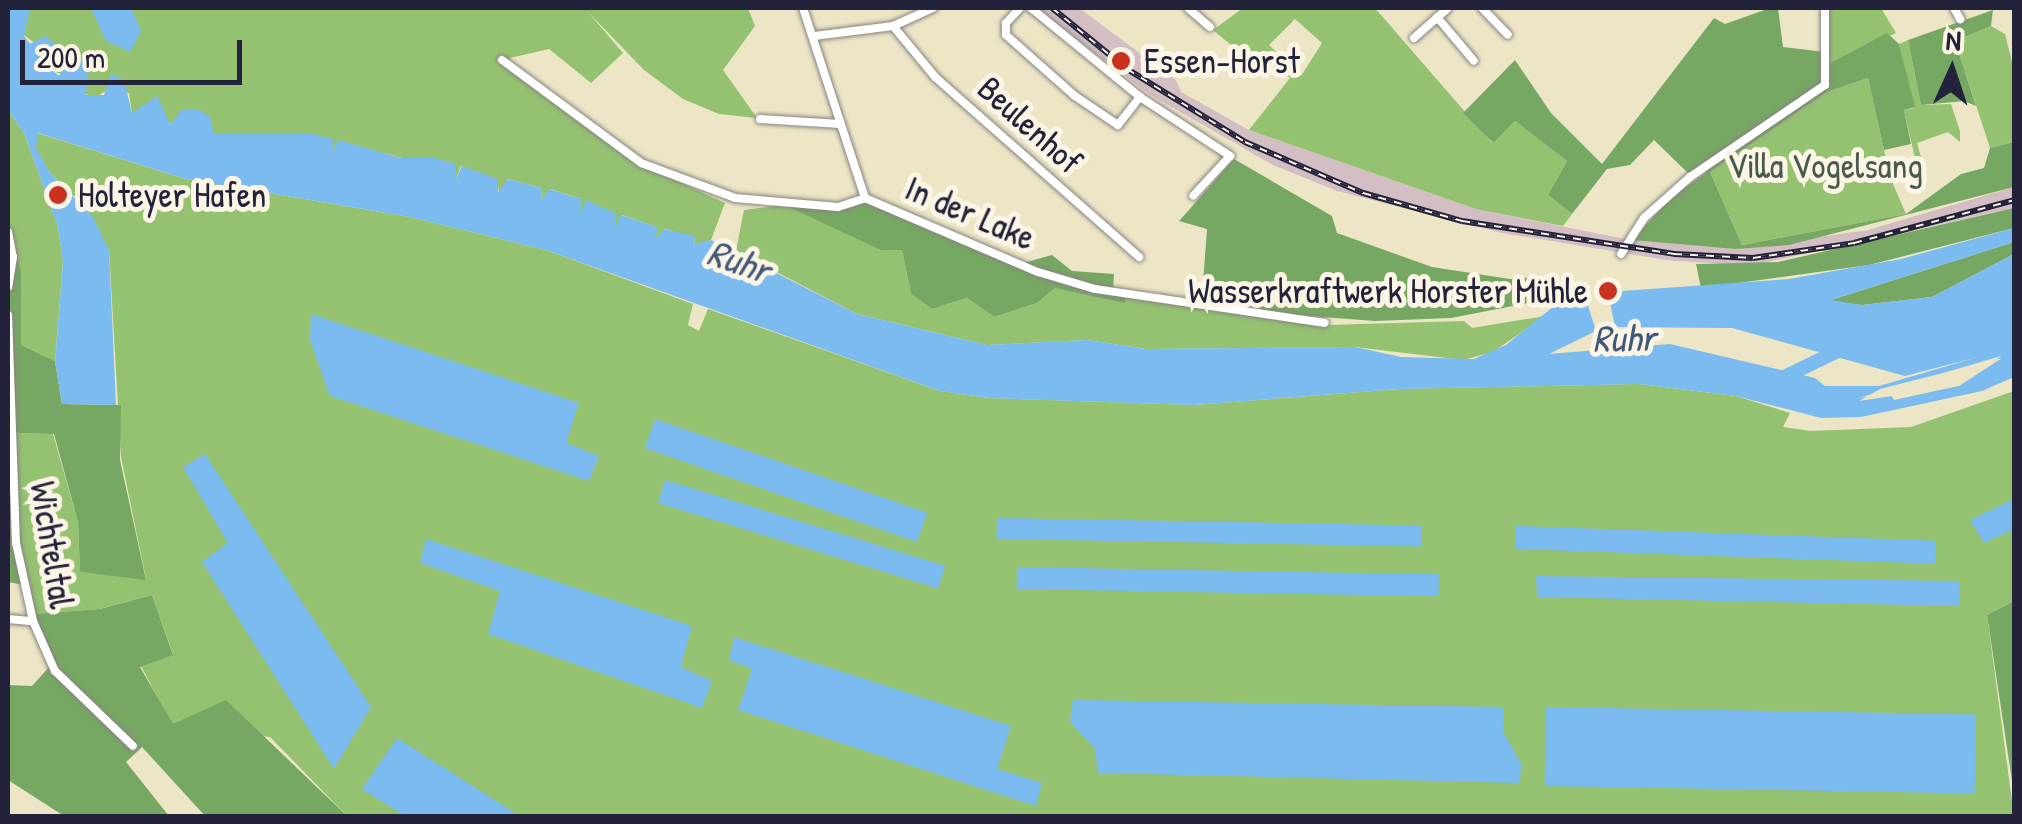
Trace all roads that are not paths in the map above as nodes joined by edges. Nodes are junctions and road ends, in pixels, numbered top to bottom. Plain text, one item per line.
1 (803, 8) edge
2 (933, 8) edge
3 (1020, 8) edge
4 (1031, 8) edge
5 (1188, 8) edge
6 (1448, 8) edge
7 (1482, 8) edge
8 (1826, 8) edge
9 (1954, 8) edge
10 (1437, 17) junction
11 (1960, 19) dead end
12 (893, 26) junction
13 (1210, 26) dead end
14 (1508, 35) dead end
15 (814, 36) junction
16 (1414, 38) dead end
17 (502, 60) dead end
18 (1474, 61) dead end
19 (510, 66) junction
20 (497, 72) dead end
21 (1140, 98) junction
22 (760, 119) dead end
23 (840, 124) junction
24 (1193, 196) dead end
25 (862, 199) junction
26 (8, 232) edge
27 (1621, 254) dead end
28 (1139, 257) dead end
29 (8, 287) edge
30 (8, 315) edge
31 (1324, 323) dead end
32 (8, 619) edge
33 (33, 621) junction
34 (133, 746) dead end

1 - 15 street
2 - 12 street
3 - 21 street
4 - 21 street
5 - 13 street
6 - 10 street
7 - 14 street
8 - 27 street
9 - 11 street
10 - 16 street
10 - 18 street
12 - 15 street
12 - 28 street, Beulenhof
15 - 23 street
17 - 19 street, In der Lake
19 - 20 street
19 - 25 street, In der Lake
21 - 24 street
22 - 23 street
23 - 25 street
25 - 31 street, In der Lake
26 - 29 street
30 - 33 street, Wichteltal
32 - 33 street
33 - 34 street, Wichteltal

